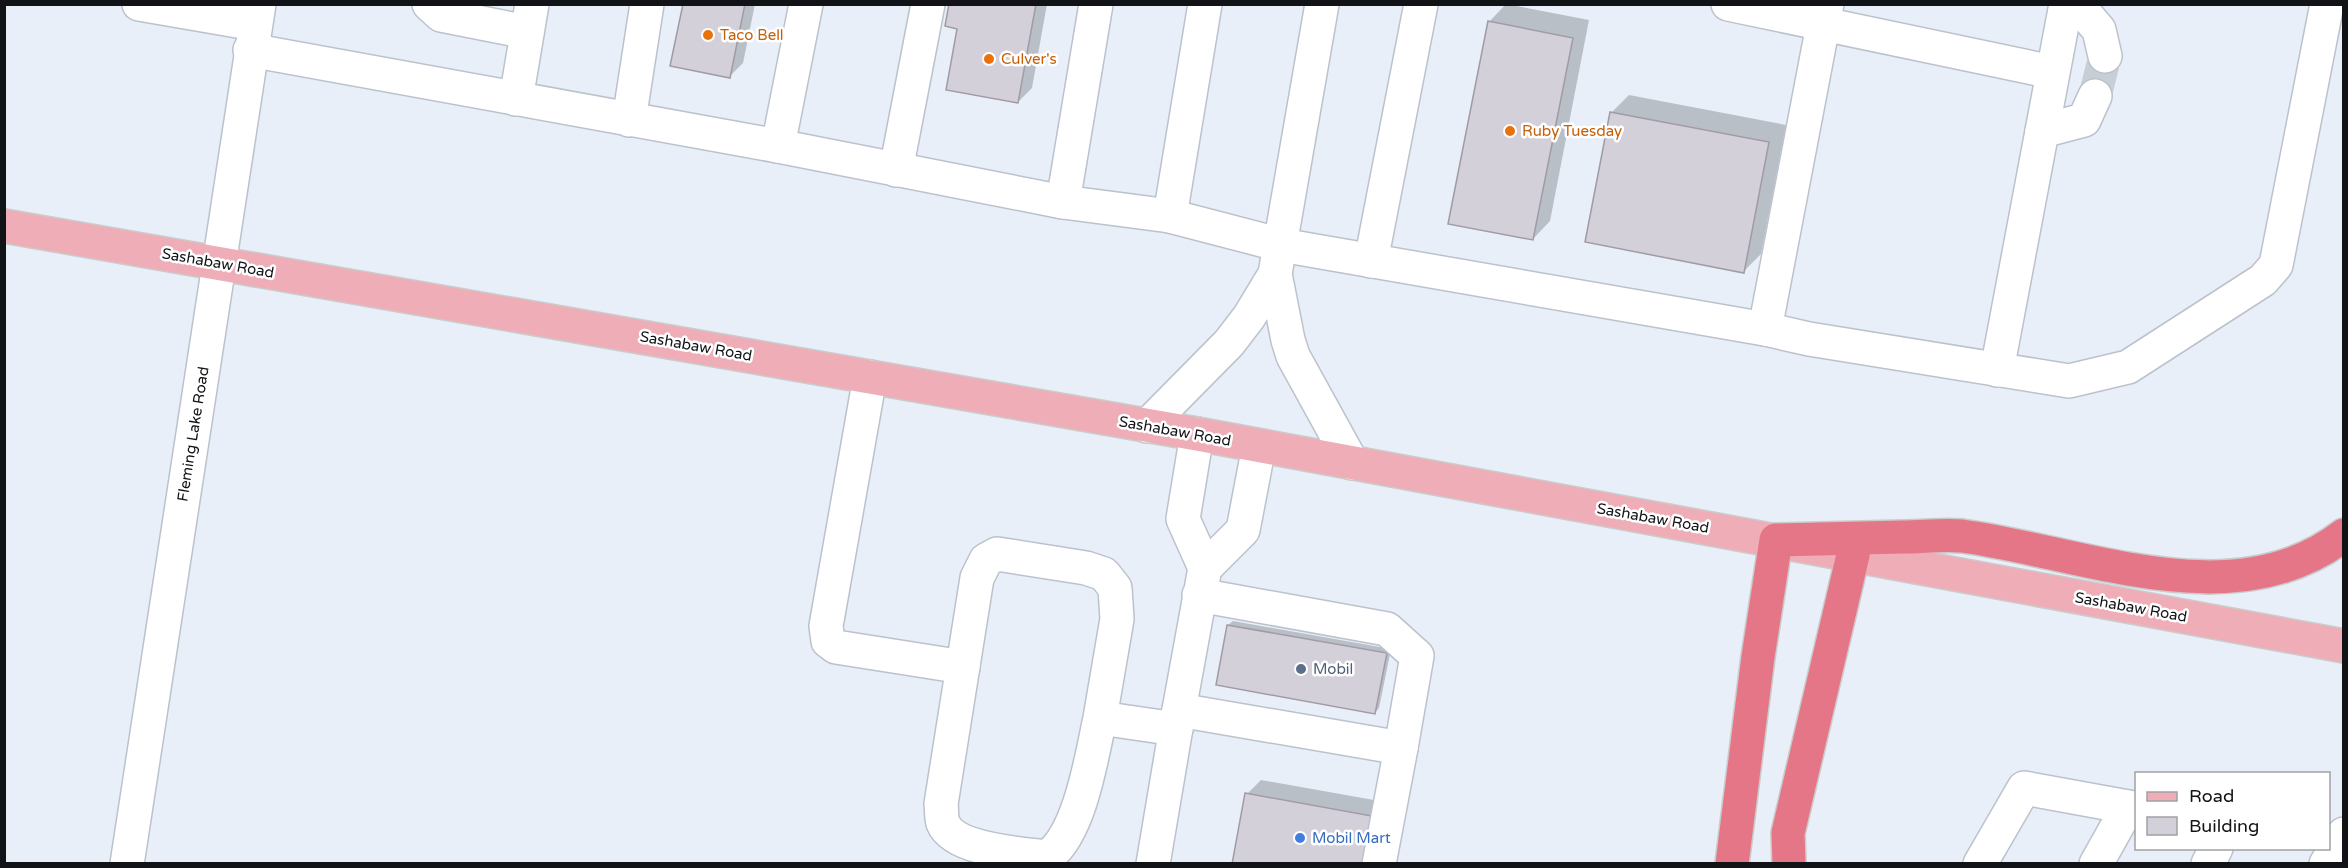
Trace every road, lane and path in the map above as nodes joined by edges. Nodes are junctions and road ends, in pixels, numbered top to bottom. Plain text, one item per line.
1 (139, 4) edge
2 (429, 4) edge
3 (647, 4) edge
4 (806, 4) edge
5 (928, 4) edge
6 (1096, 4) edge
7 (1205, 4) edge
8 (1322, 4) edge
9 (1421, 4) edge
10 (1728, 4) edge
11 (2066, 4) edge
12 (2077, 4) edge
13 (2327, 4) edge
14 (1825, 14) edge
15 (530, 18) edge
16 (255, 26) edge
17 (2105, 56) tunnel mouth
18 (2052, 72) junction
19 (2096, 96) tunnel mouth
20 (516, 99) junction
21 (629, 120) junction
22 (2042, 131) junction
23 (778, 146) junction
24 (896, 170) junction
25 (1063, 202) junction
26 (1170, 216) junction
27 (4, 226) edge
28 (1278, 259) junction
29 (1371, 261) junction
30 (219, 263) junction
31 (1765, 329) junction
32 (1998, 370) junction
33 (870, 377) junction
34 (1147, 426) junction
35 (1197, 434) junction
36 (1259, 446) junction
37 (1352, 463) junction
38 (2343, 535) edge
39 (1776, 540) junction
40 (1853, 555) junction
41 (1202, 582) junction
42 (2343, 646) edge
43 (963, 667) junction
44 (1100, 718) junction
45 (1177, 720) junction
46 (1401, 748) junction
47 (2132, 807) edge
48 (2343, 834) edge
49 (2215, 850) edge
50 (127, 864) edge
51 (1153, 864) edge
52 (1379, 864) edge
53 (1732, 864) edge
54 (1789, 864) edge
55 (1980, 864) edge
56 (2096, 864) edge
57 (2208, 864) edge
58 (2326, 864) edge

1 - 16 street
2 - 15 street
3 - 21 street
4 - 23 street
5 - 24 street
6 - 25 street
7 - 26 street
8 - 28 street
9 - 29 street
10 - 14 street
11 - 18 street
12 - 17 street
13 - 32 street
14 - 18 street
14 - 31 street
15 - 20 street
16 - 20 street
16 - 30 street, Fleming Lake Road
18 - 22 street
19 - 22 street
20 - 21 street
21 - 23 street
22 - 32 street
23 - 24 street
24 - 25 street
25 - 26 street
26 - 28 street
27 - 30 main road, Sashabaw Road
28 - 29 street
28 - 34 street
28 - 37 street
29 - 31 street
30 - 33 main road, Sashabaw Road
30 - 50 street, Fleming Lake Road
31 - 32 street
33 - 34 main road, Sashabaw Road
33 - 43 street
34 - 35 main road, Sashabaw Road
35 - 36 main road, Sashabaw Road
35 - 41 street
36 - 37 main road, Sashabaw Road
36 - 41 street
37 - 39 main road, Sashabaw Road
38 - 39 highway
39 - 40 main road, Sashabaw Road
39 - 53 highway
40 - 42 main road, Sashabaw Road
40 - 54 highway
41 - 45 street
41 - 46 street
43 - 44 street
43 - 44 street
44 - 45 street
45 - 46 street
45 - 51 street
46 - 52 street
47 - 55 street
47 - 56 street
48 - 58 street
49 - 57 street

